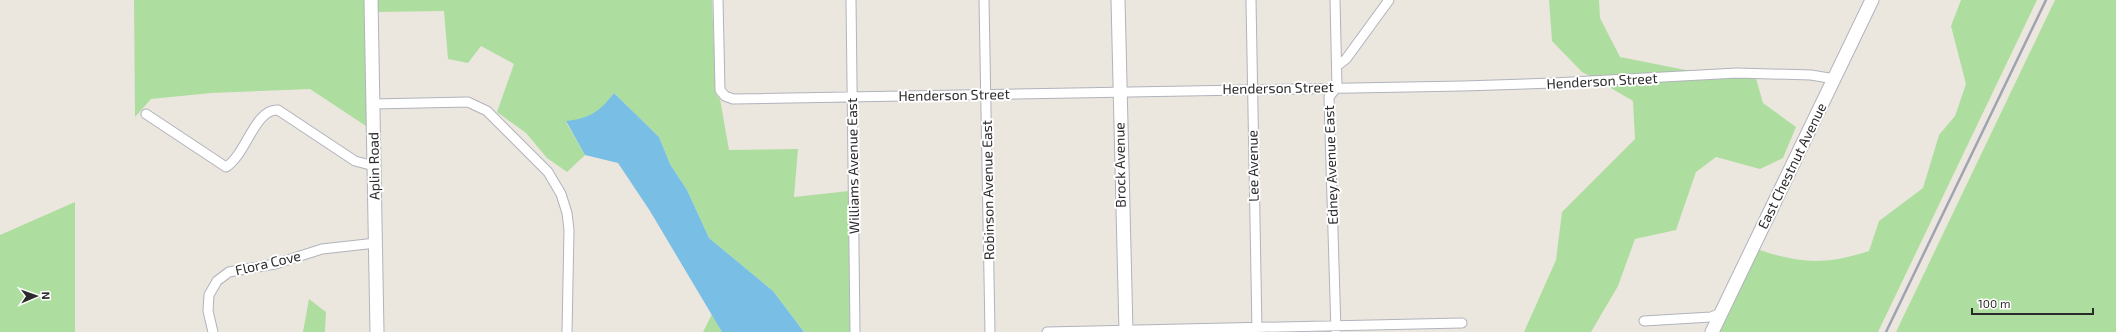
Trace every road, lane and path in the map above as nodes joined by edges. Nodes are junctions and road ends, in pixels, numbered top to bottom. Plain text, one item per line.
1 (371, 0) edge
2 (718, 0) edge
3 (851, 0) edge
4 (984, 0) edge
5 (1118, 0) edge
6 (1251, 0) edge
7 (1335, 0) edge
8 (1389, 0) edge
9 (1872, 0) edge
10 (1337, 66) junction
11 (1835, 79) junction
12 (1337, 87) junction
13 (1252, 88) junction
14 (1119, 92) junction
15 (986, 95) junction
16 (852, 96) junction
17 (373, 104) junction
18 (146, 114) dead end
19 (374, 166) junction
20 (376, 243) junction
21 (1721, 312) junction
22 (1644, 321) dead end
23 (1462, 322) dead end
24 (1336, 328) edge
25 (1257, 329) edge
26 (1125, 331) edge
27 (213, 332) edge
28 (377, 332) edge
29 (567, 332) edge
30 (855, 332) edge
31 (990, 332) edge
32 (1047, 332) edge
33 (1712, 332) edge

1 - 17 street, Aplin Road
2 - 16 street, Henderson Street
3 - 16 street, Williams Avenue East
4 - 15 street, Robinson Avenue East
5 - 14 street, Brock Avenue
6 - 13 street, Lee Avenue
7 - 10 street, Edney Avenue East
8 - 10 street
9 - 11 street, East Chestnut Avenue
10 - 12 street, Edney Avenue East
11 - 12 street, Henderson Street
11 - 21 street, East Chestnut Avenue
12 - 13 street, Henderson Street
12 - 24 street, Edney Avenue East
13 - 14 street, Henderson Street
13 - 25 street, Lee Avenue
14 - 15 street, Henderson Street
14 - 26 street, Brock Avenue
15 - 16 street, Henderson Street
15 - 31 street, Robinson Avenue East
16 - 30 street, Williams Avenue East
17 - 19 street, Aplin Road
17 - 29 street
18 - 19 street
19 - 20 street, Aplin Road
20 - 27 street, Flora Cove
20 - 28 street, Aplin Road
21 - 22 street
21 - 33 street, East Chestnut Avenue
23 - 24 street
24 - 25 street
25 - 26 street
26 - 32 street

